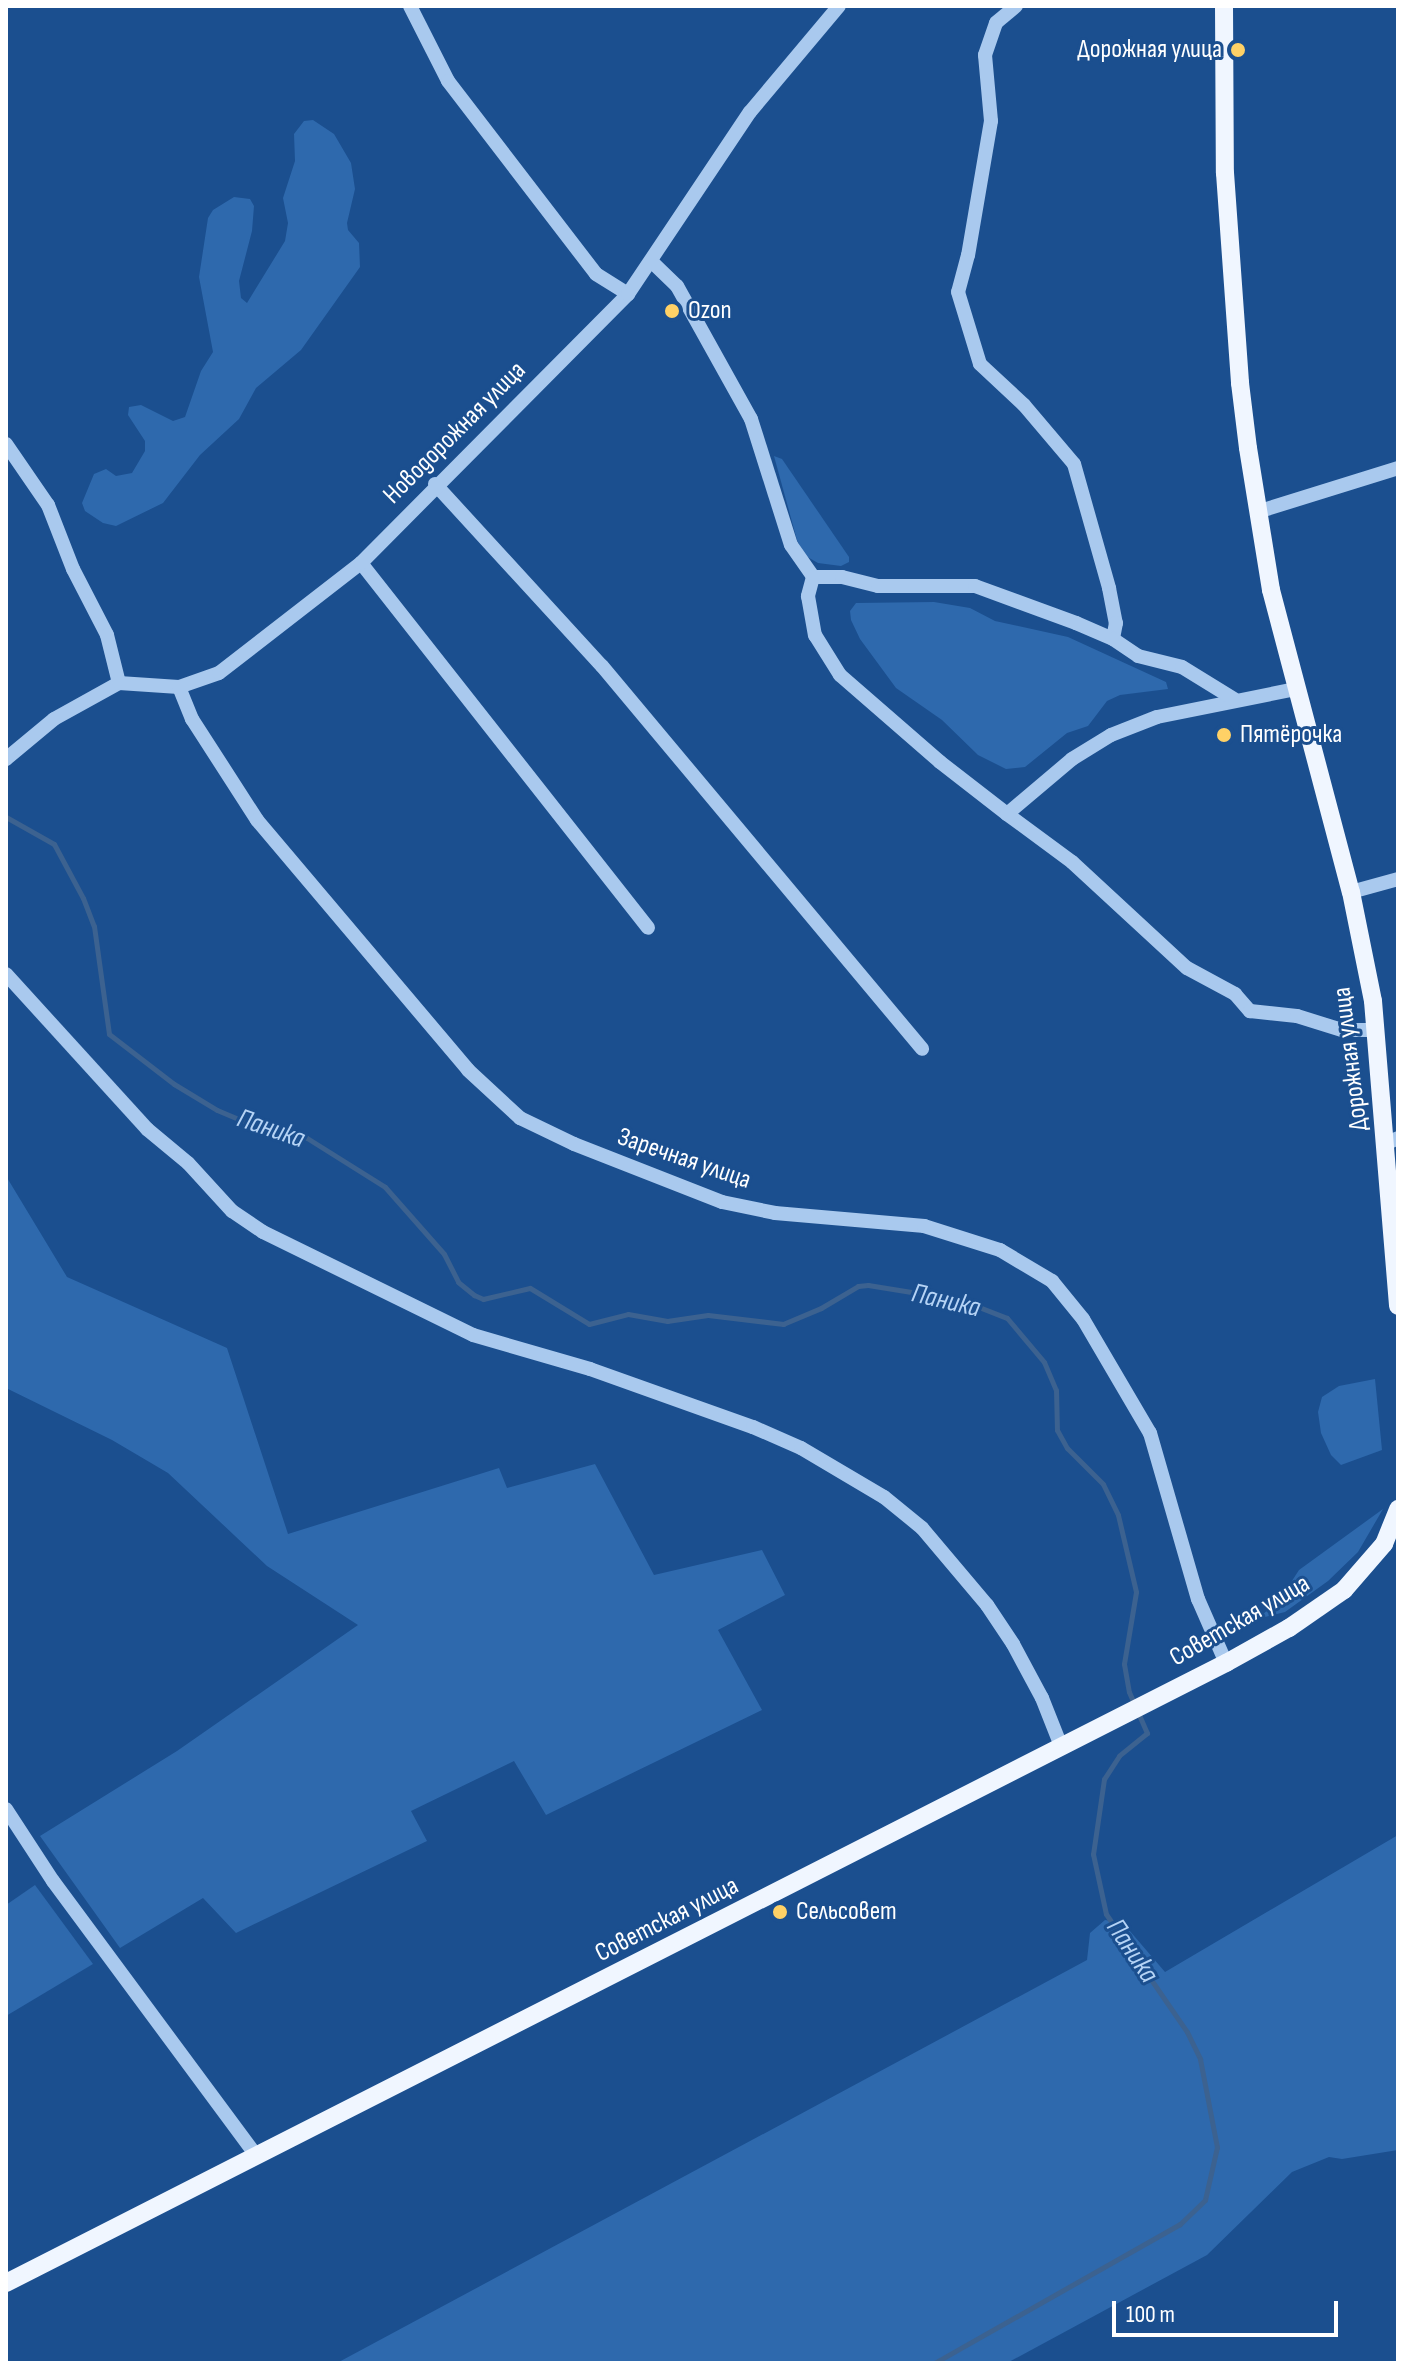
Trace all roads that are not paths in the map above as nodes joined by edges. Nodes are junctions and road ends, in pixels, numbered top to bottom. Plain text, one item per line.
1 (410, 6) edge
2 (839, 6) edge
3 (1016, 6) edge
4 (1224, 6) edge
5 (651, 261) junction
6 (628, 294) junction
7 (6, 444) edge
8 (1398, 468) edge
9 (435, 484) junction
10 (1257, 512) junction
11 (361, 563) junction
12 (813, 577) junction
13 (1113, 639) junction
14 (119, 683) junction
15 (179, 687) junction
16 (1296, 689) junction
17 (1234, 699) junction
18 (6, 759) edge
19 (1007, 814) junction
20 (1398, 879) edge
21 (1351, 892) junction
22 (648, 928) dead end
23 (6, 974) edge
24 (1377, 1030) junction
25 (922, 1049) dead end
26 (1392, 1140) edge
27 (1398, 1306) edge
28 (1398, 1509) edge
29 (1226, 1663) junction
30 (1061, 1746) junction
31 (6, 1809) edge
32 (256, 2155) junction
33 (6, 2283) edge

1 - 6 street
2 - 5 street, Новодорожная улица
3 - 13 street
4 - 10 main road, Дорожная улица
5 - 6 street, Новодорожная улица
5 - 12 street
6 - 9 street, Новодорожная улица
7 - 14 street
8 - 10 street
9 - 11 street, Новодорожная улица
9 - 25 street
10 - 16 main road, Дорожная улица
11 - 15 street, Новодорожная улица
11 - 22 street
12 - 13 street
12 - 19 street
13 - 17 street
14 - 15 street, Новодорожная улица
14 - 18 street
15 - 29 street, Заречная улица
16 - 17 street
16 - 21 main road, Дорожная улица
17 - 19 street
19 - 24 street
20 - 21 street
21 - 24 main road, Дорожная улица
23 - 30 street
24 - 26 main road, Дорожная улица
26 - 27 main road, Дорожная улица
28 - 29 main road, Советская улица
29 - 30 main road, Советская улица
30 - 32 main road, Советская улица
31 - 32 street
32 - 33 main road, Советская улица

